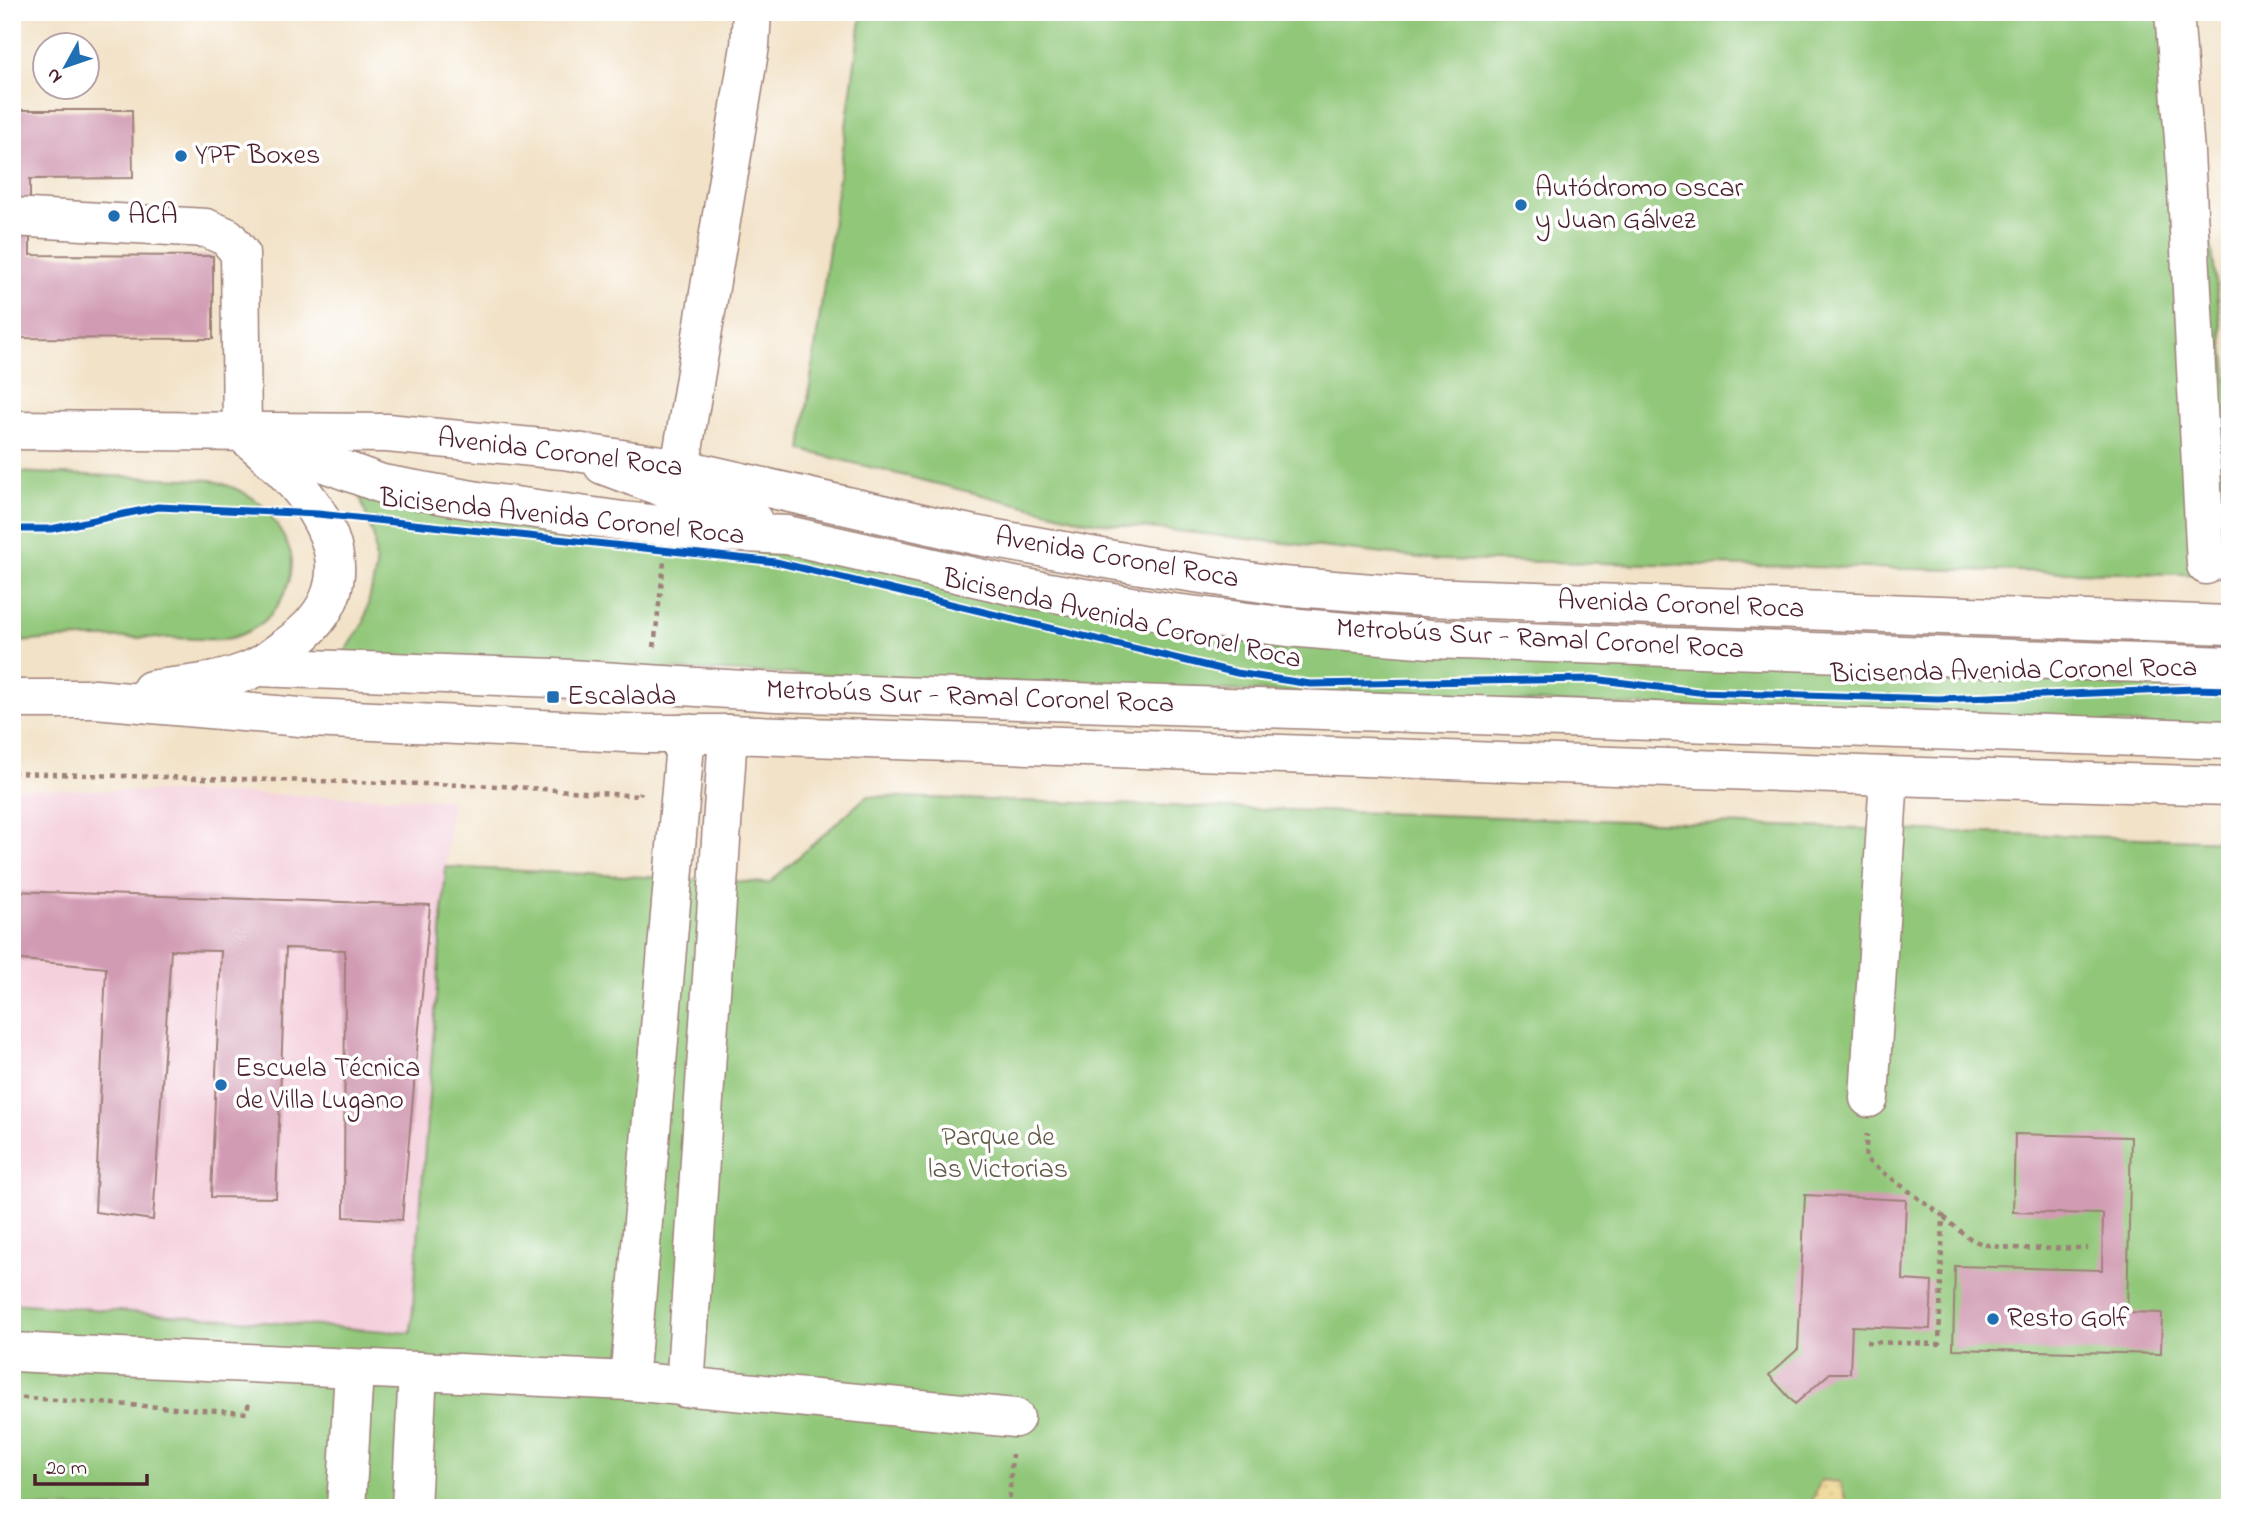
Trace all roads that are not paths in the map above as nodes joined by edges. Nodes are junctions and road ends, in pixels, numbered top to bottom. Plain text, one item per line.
1 (752, 12) edge
2 (2174, 12) edge
3 (12, 218) edge
4 (12, 430) edge
5 (242, 433) junction
6 (563, 450) junction
7 (680, 468) junction
8 (788, 534) junction
9 (2206, 565) dead end
10 (2230, 625) edge
11 (2230, 666) edge
12 (257, 667) junction
13 (12, 699) edge
14 (95, 699) junction
15 (686, 733) junction
16 (728, 734) junction
17 (2230, 740) edge
18 (1889, 776) junction
19 (2230, 786) edge
20 (1869, 1098) road end
21 (12, 1352) edge
22 (354, 1369) junction
23 (418, 1371) junction
24 (629, 1381) junction
25 (685, 1388) junction
26 (1015, 1418) road end
27 (346, 1508) edge
28 (411, 1508) edge

1 - 7 main road
2 - 9 main road
3 - 5 main road
4 - 5 main road, Avenida Coronel Roca
5 - 6 main road, Avenida Coronel Roca
5 - 8 main road, Metrobús Sur - Ramal Coronel Roca
5 - 12 main road
6 - 7 main road, Avenida Coronel Roca
6 - 8 main road
7 - 10 main road, Avenida Coronel Roca
8 - 11 main road, Metrobús Sur - Ramal Coronel Roca
12 - 14 main road
12 - 17 main road, Metrobús Sur - Ramal Coronel Roca
13 - 14 main road
14 - 15 main road
15 - 16 main road
15 - 24 main road
16 - 18 main road
16 - 25 main road
18 - 19 main road
18 - 20 main road
21 - 22 main road
22 - 23 main road
22 - 27 main road
23 - 24 main road
23 - 28 main road
24 - 25 main road
25 - 26 main road

